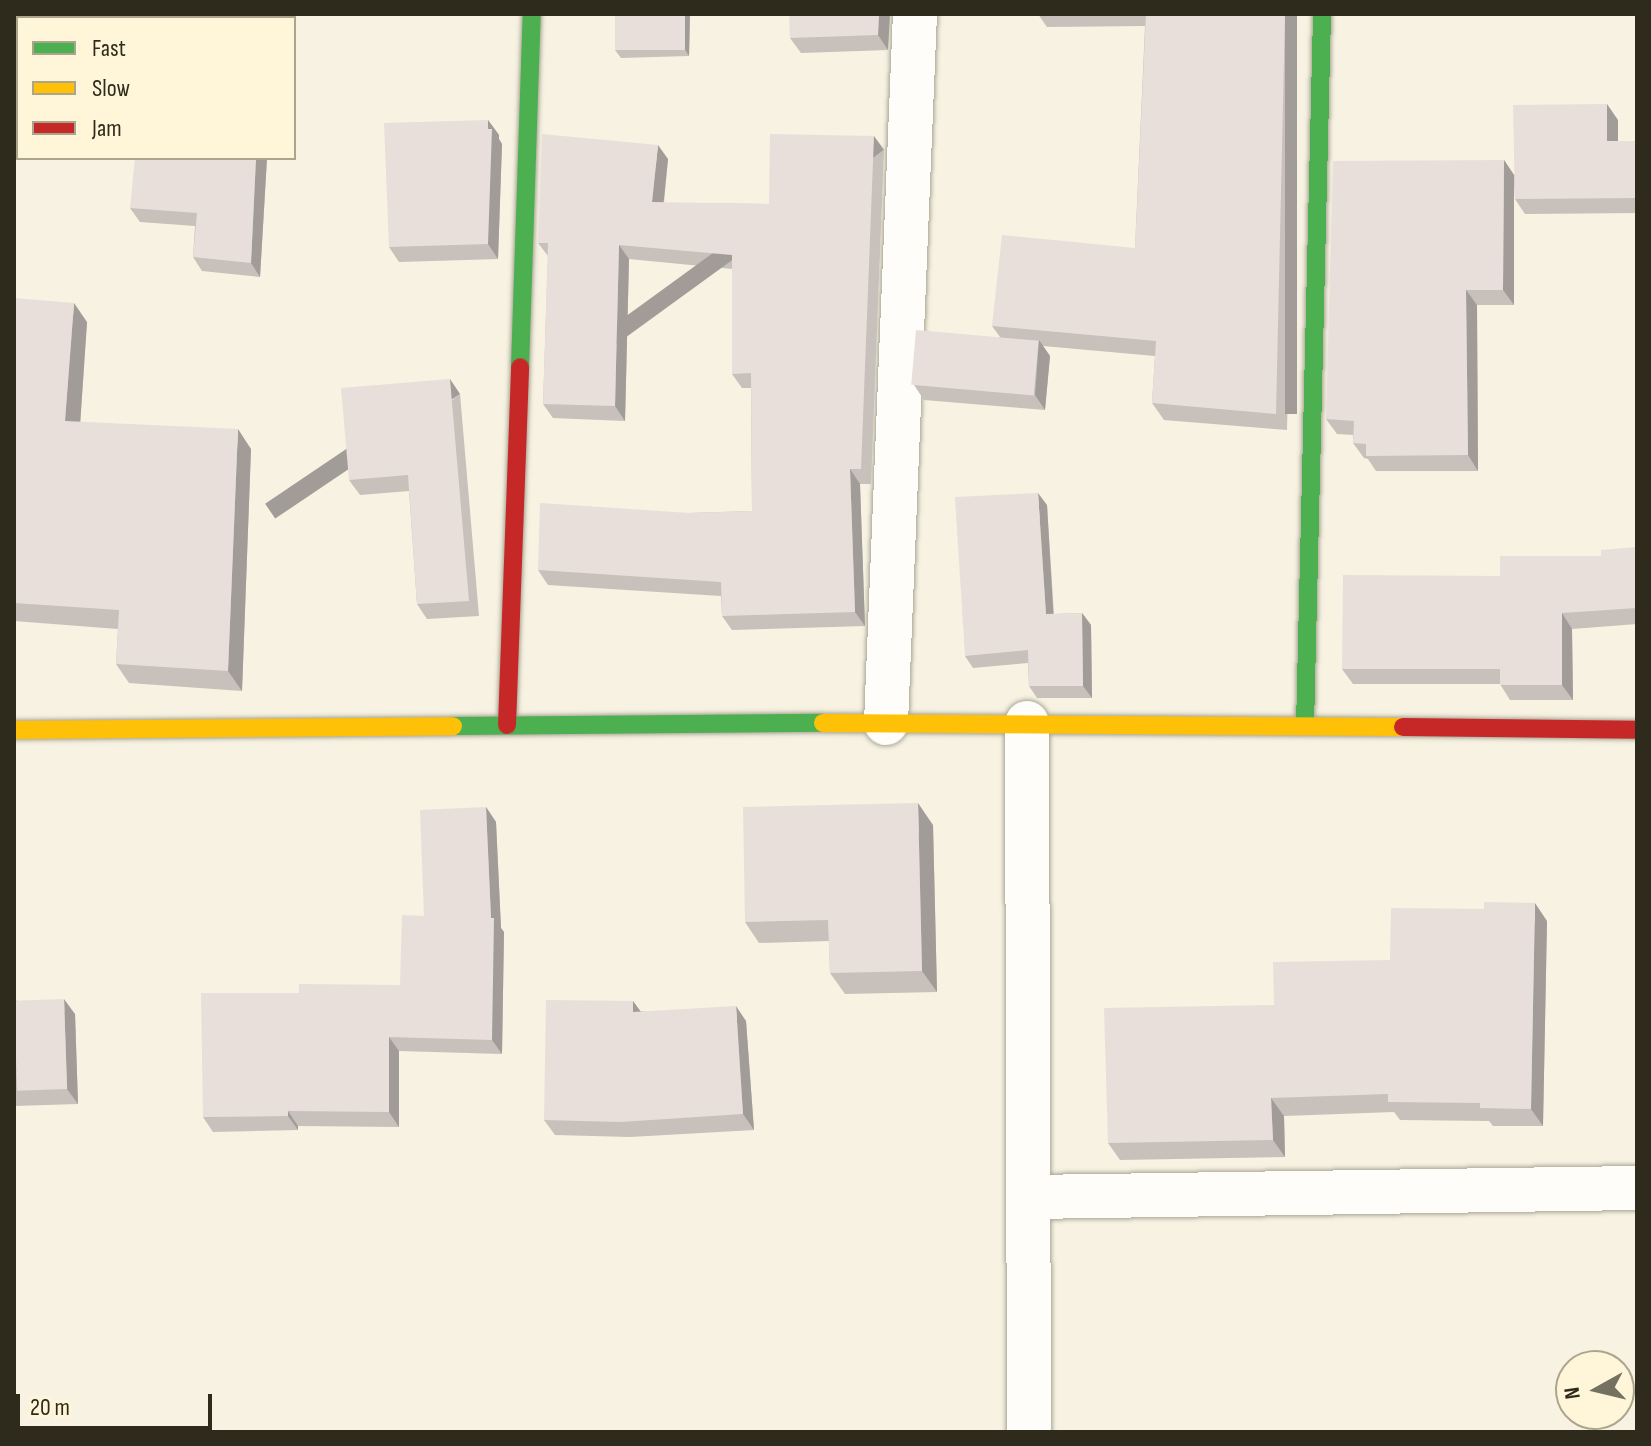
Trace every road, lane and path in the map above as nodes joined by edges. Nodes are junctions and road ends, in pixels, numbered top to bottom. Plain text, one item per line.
1 (532, 14) edge
2 (915, 14) edge
3 (1322, 14) edge
4 (886, 723) junction
5 (1027, 723) junction
6 (507, 725) junction
7 (1305, 726) junction
8 (14, 730) edge
9 (1637, 730) edge
10 (1637, 1188) edge
11 (1030, 1197) junction
12 (1029, 1432) edge

1 - 6 main road
2 - 4 street
3 - 7 main road
4 - 5 main road
4 - 6 main road
5 - 7 main road
5 - 11 street
6 - 8 main road
7 - 9 main road
10 - 11 street
11 - 12 street

